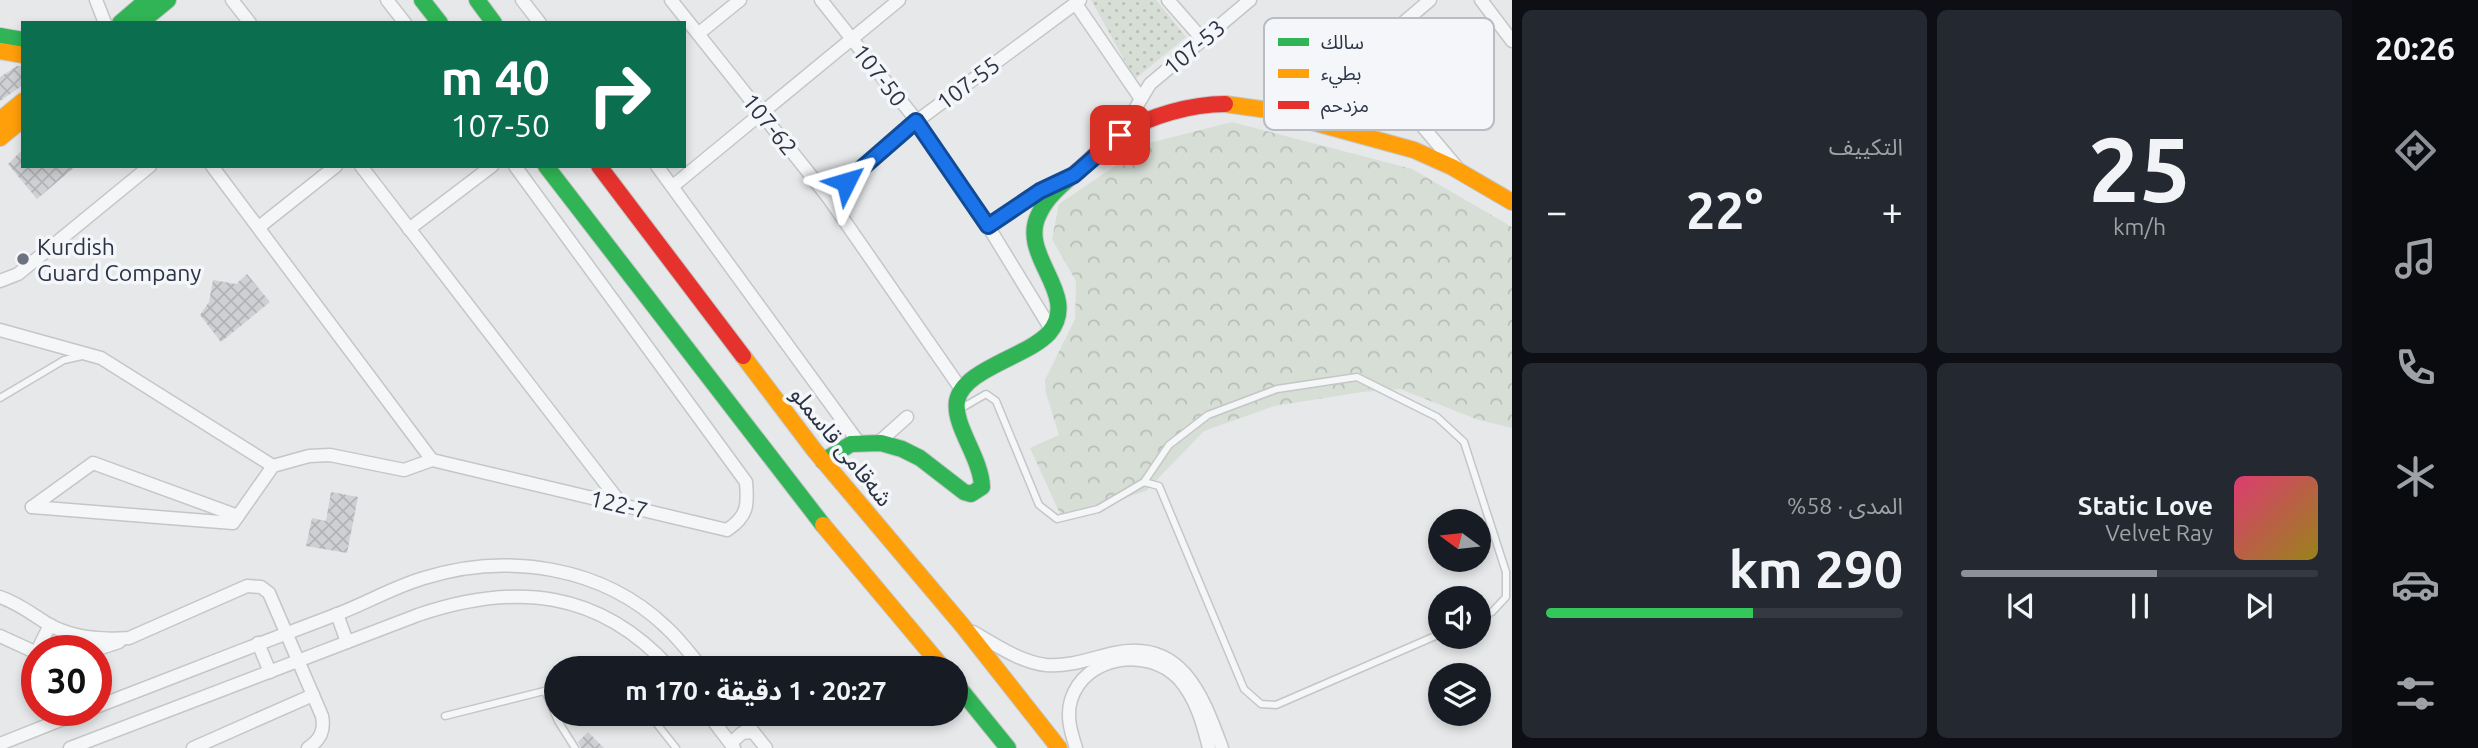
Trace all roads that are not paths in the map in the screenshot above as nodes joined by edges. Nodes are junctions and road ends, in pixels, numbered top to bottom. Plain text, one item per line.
1 (96, 0) edge
2 (147, 0) edge
3 (168, 0) edge
4 (232, 0) edge
5 (387, 0) edge
6 (422, 0) edge
7 (477, 0) edge
8 (522, 0) edge
9 (671, 0) edge
10 (740, 0) edge
11 (821, 0) edge
12 (899, 0) edge
13 (1168, 0) edge
14 (1250, 0) edge
15 (1481, 0) edge
16 (1427, 1) edge
17 (1078, 2) edge
18 (1408, 18) edge
19 (104, 21) edge
20 (122, 21) edge
21 (142, 21) edge
22 (248, 21) edge
23 (403, 21) edge
24 (438, 21) edge
25 (493, 21) edge
26 (538, 21) edge
27 (698, 34) junction
28 (0, 36) edge
29 (852, 39) junction
30 (21, 40) edge
31 (1203, 40) junction
32 (1512, 41) edge
33 (0, 51) edge
34 (21, 55) edge
35 (1141, 99) junction
36 (21, 103) edge
37 (1264, 110) edge
38 (761, 114) junction
39 (0, 120) edge
40 (21, 121) edge
41 (916, 121) junction
42 (1337, 130) edge
43 (1425, 130) edge
44 (1120, 135) junction
45 (0, 138) edge
46 (147, 168) edge
47 (214, 168) edge
48 (333, 168) edge
49 (363, 168) edge
50 (489, 168) edge
51 (516, 168) edge
52 (548, 168) edge
53 (600, 168) edge
54 (659, 168) edge
55 (1462, 174) junction
56 (1074, 175) junction
57 (673, 186) junction
58 (828, 197) junction
59 (1512, 202) edge
60 (988, 226) junction
61 (259, 227) junction
62 (409, 229) junction
63 (0, 281) edge
64 (1051, 329) junction
65 (0, 330) edge
66 (102, 358) junction
67 (961, 389) junction
68 (0, 398) edge
69 (958, 410) junction
70 (907, 417) dead end
71 (859, 443) junction
72 (878, 443) junction
73 (432, 460) junction
74 (823, 461) junction
75 (273, 466) junction
76 (1144, 482) junction
77 (622, 505) junction
78 (238, 516) junction
79 (0, 597) edge
80 (1491, 612) edge
81 (337, 614) junction
82 (50, 625) junction
83 (962, 625) junction
84 (287, 632) junction
85 (45, 635) edge
86 (0, 636) edge
87 (129, 638) junction
88 (1428, 639) edge
89 (347, 642) junction
90 (258, 643) junction
91 (112, 644) edge
92 (21, 646) edge
93 (657, 656) edge
94 (692, 656) edge
95 (933, 656) edge
96 (299, 660) junction
97 (270, 672) junction
98 (544, 691) edge
99 (313, 695) junction
100 (968, 699) edge
101 (112, 701) edge
102 (445, 716) dead end
103 (46, 726) edge
104 (561, 726) edge
105 (659, 726) edge
106 (717, 726) edge
107 (748, 726) edge
108 (753, 732) junction
109 (0, 744) edge
110 (733, 746) edge
111 (70, 748) edge
112 (193, 748) edge
113 (308, 748) edge
114 (575, 748) edge
115 (676, 748) edge
116 (766, 748) edge
117 (1008, 748) edge
118 (1059, 748) edge
119 (1076, 748) edge
120 (1209, 748) edge
121 (1222, 748) edge

1 - 19 street
2 - 20 main road
3 - 21 main road
4 - 22 street
5 - 23 street
6 - 24 main road
7 - 25 main road
8 - 26 street
9 - 27 street, 107-62
10 - 27 street
11 - 29 street, 107-50
12 - 29 street
13 - 31 street
14 - 31 street, 107-53
15 - 32 street
16 - 18 street
17 - 35 street
17 - 41 street, 107-55
27 - 38 street, 107-62
28 - 30 main road
29 - 38 street
29 - 41 street, 107-50
31 - 35 street, 107-53
33 - 34 main road
35 - 44 street, 107-53
36 - 39 main road
37 - 44 main road
38 - 57 street
38 - 58 street, 107-62
40 - 45 main road
41 - 58 street, 107-55
41 - 60 street, 107-50
42 - 55 main road
43 - 55 street
44 - 56 main road
46 - 63 street
47 - 61 street
48 - 61 street
49 - 62 street
50 - 62 street
51 - 77 street, 122-7
52 - 95 main road
53 - 74 main road, شەقامی قاسملو
54 - 57 street
55 - 59 main road
56 - 60 street
56 - 64 main road
57 - 71 street
58 - 67 street, 107-62
60 - 64 street, 107-50
61 - 73 street
62 - 77 street
64 - 67 main road
65 - 66 street
66 - 68 lane
66 - 75 street
67 - 69 main road
69 - 72 main road
69 - 76 lane
70 - 72 street
71 - 72 main road
71 - 74 main road
73 - 75 street
73 - 77 street, 122-7
74 - 83 main road, شەقامی قاسملو
75 - 78 street
76 - 80 lane
76 - 88 lane
78 - 78 street
79 - 82 street
81 - 84 street
81 - 89 street
81 - 94 street
82 - 85 street
82 - 87 street
83 - 118 main road, شەقامی قاسملو
83 - 121 street
84 - 87 street
84 - 90 street
84 - 96 street
86 - 92 street
87 - 91 street
89 - 93 street
89 - 96 street
90 - 97 street
90 - 101 street
96 - 97 street
96 - 99 street
97 - 111 street
98 - 102 lane
99 - 112 street
99 - 113 street
100 - 117 main road
103 - 109 street
104 - 114 lane
105 - 115 lane
106 - 110 street
107 - 108 street
108 - 110 street
108 - 116 street
119 - 120 street

